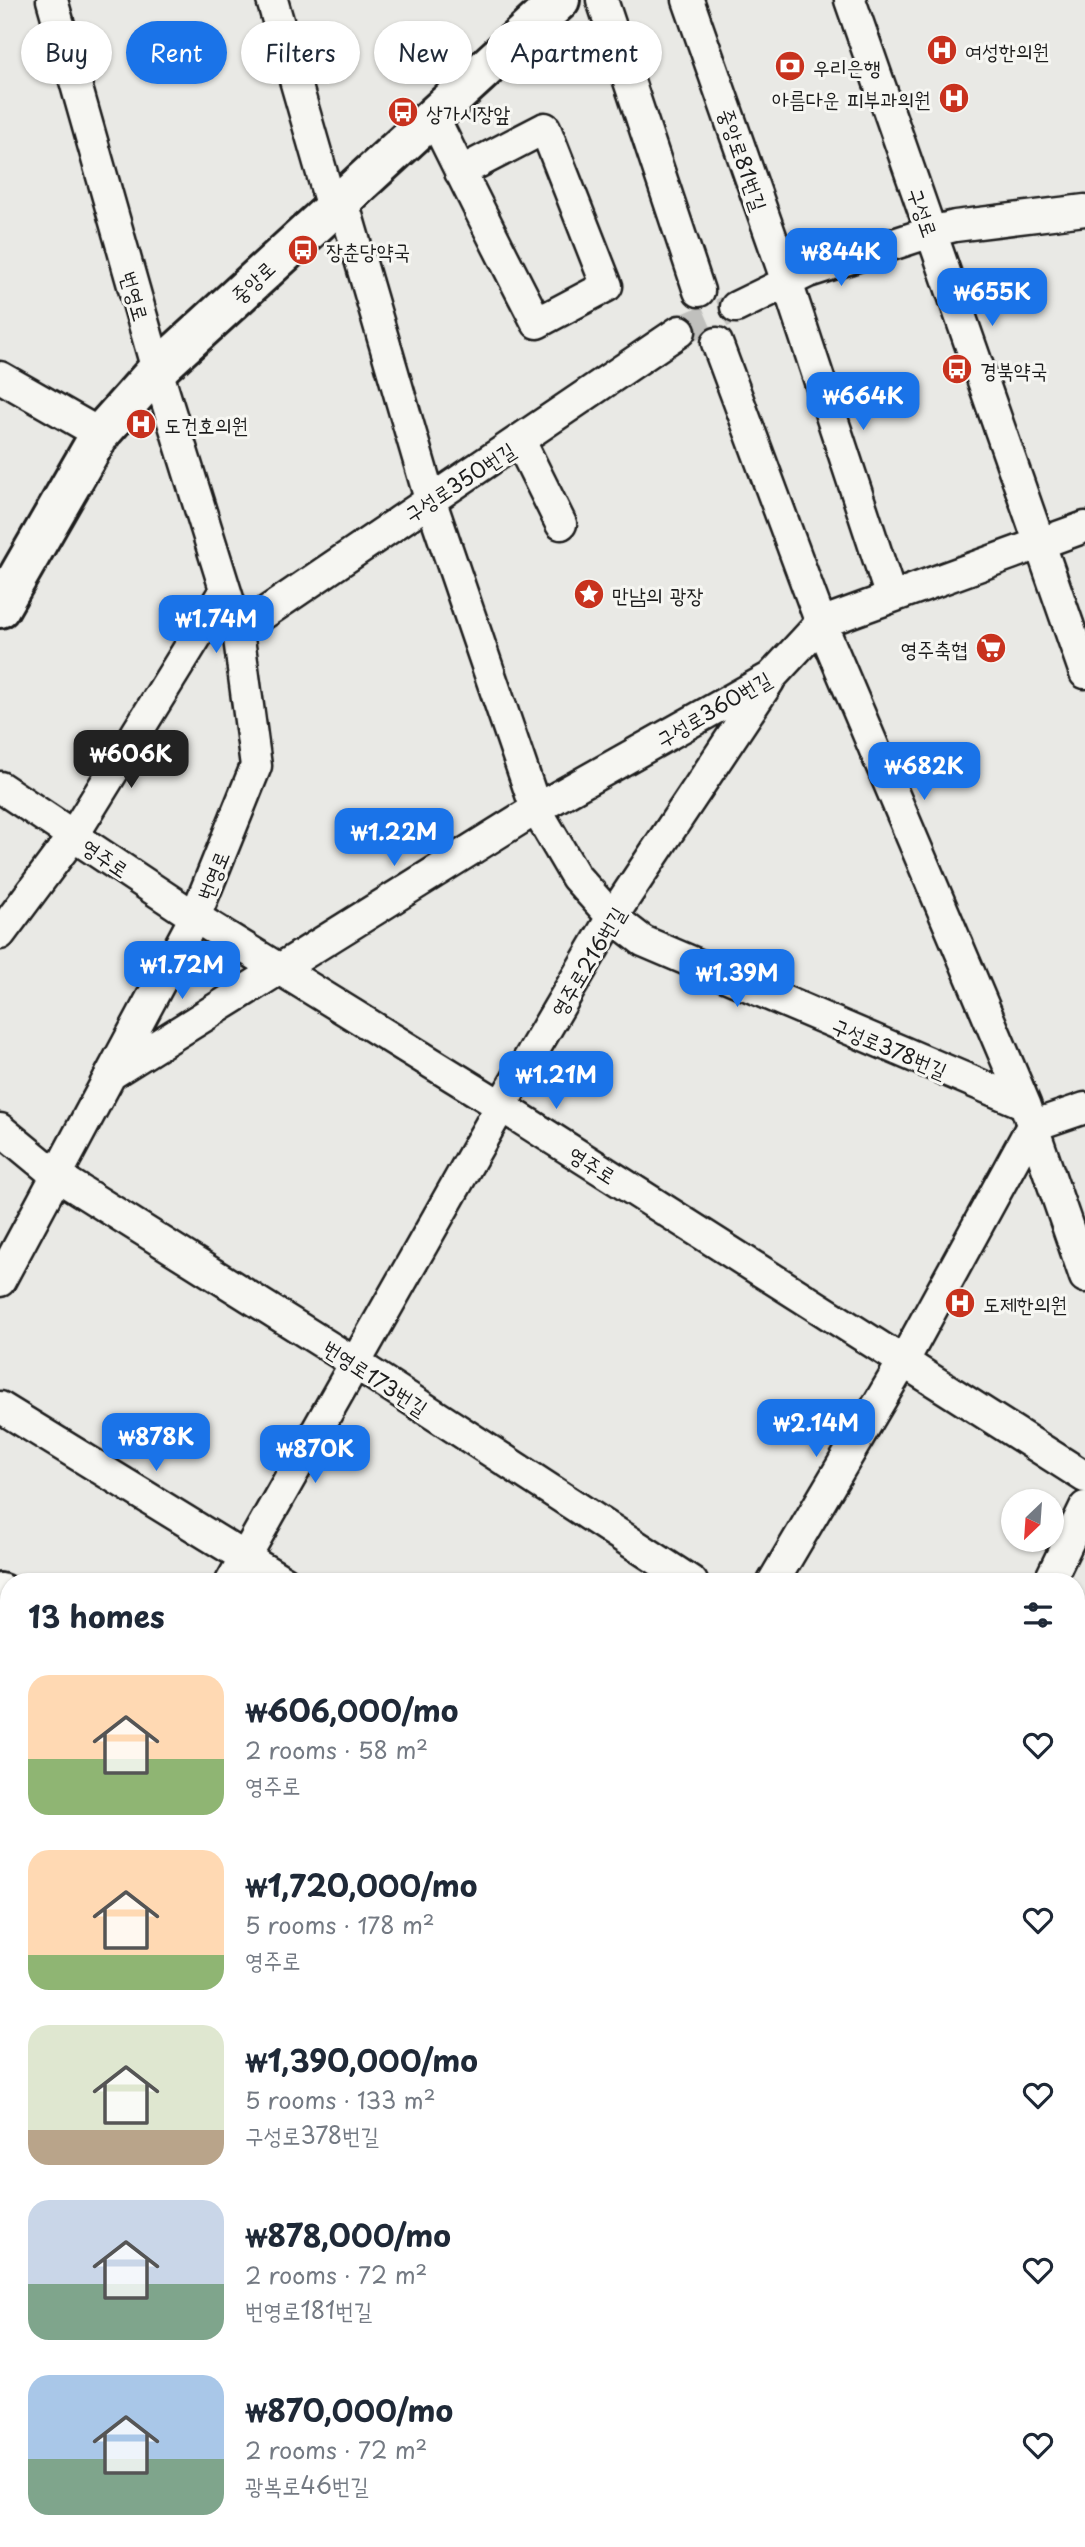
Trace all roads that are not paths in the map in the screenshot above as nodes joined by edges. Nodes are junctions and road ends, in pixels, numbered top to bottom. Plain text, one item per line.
1 (52, 0) edge
2 (272, 0) edge
3 (560, 0) edge
4 (603, 0) edge
5 (688, 0) edge
6 (850, 0) edge
7 (433, 116) junction
8 (460, 172) junction
9 (337, 203) junction
10 (1085, 210) edge
11 (931, 232) junction
12 (787, 282) junction
13 (699, 291) dead end
14 (736, 307) tunnel mouth
15 (680, 331) tunnel mouth
16 (717, 343) dead end
17 (157, 370) junction
18 (0, 377) edge
19 (100, 433) junction
20 (520, 441) junction
21 (430, 499) junction
22 (561, 524) dead end
23 (1085, 527) edge
24 (1040, 543) junction
25 (225, 590) junction
26 (891, 597) junction
27 (0, 608) edge
28 (821, 623) junction
29 (238, 631) junction
30 (1085, 673) edge
31 (771, 677) junction
32 (0, 787) edge
33 (536, 809) junction
34 (73, 836) junction
35 (195, 917) junction
36 (612, 917) junction
37 (0, 934) edge
38 (279, 971) junction
39 (111, 1074) junction
40 (501, 1106) junction
41 (1085, 1108) edge
42 (1028, 1115) junction
43 (0, 1129) edge
44 (57, 1175) junction
45 (1085, 1277) edge
46 (0, 1281) edge
47 (903, 1362) junction
48 (355, 1363) junction
49 (0, 1407) edge
50 (1085, 1477) edge
51 (1085, 1507) edge
52 (238, 1569) edge
53 (678, 1573) edge
54 (778, 1573) edge
55 (1053, 1573) edge

1 - 17 street, 번영로
2 - 9 street, 구성로378번길
3 - 7 main road, 중앙로
4 - 13 street
5 - 12 street, 중앙로81번길
6 - 11 street, 구성로
7 - 8 street
7 - 9 main road, 중앙로
8 - 8 street
9 - 17 main road, 중앙로
9 - 21 street, 구성로378번길
10 - 11 street
11 - 12 street
11 - 24 street, 구성로
12 - 14 street
12 - 26 street, 중앙로81번길
15 - 20 street, 구성로350번길
16 - 28 street
17 - 19 main road, 중앙로
17 - 25 street, 번영로
18 - 19 street
19 - 27 main road, 중앙로
20 - 21 street, 구성로350번길
20 - 22 street
21 - 29 street, 구성로350번길
21 - 33 street, 구성로378번길
23 - 24 street
24 - 26 street, 구성로360번길
24 - 30 street, 구성로
25 - 29 street, 번영로
25 - 34 street, 영주로
26 - 28 street, 구성로360번길
28 - 31 street, 구성로360번길
28 - 42 street
29 - 35 street, 번영로
31 - 33 street, 구성로360번길
31 - 36 street, 영주로216번길
32 - 34 street, 영주로
33 - 36 street, 구성로378번길
33 - 38 street, 구성로360번길
34 - 35 street, 영주로
34 - 37 street
35 - 38 street, 영주로
35 - 39 street, 번영로
36 - 40 street, 영주로216번길
36 - 42 street, 구성로378번길
38 - 39 street
38 - 40 street, 영주로
39 - 44 street, 번영로
40 - 47 street, 영주로
40 - 48 street, 영주로216번길
41 - 42 street
42 - 45 street
42 - 47 street
43 - 44 street
44 - 46 street, 번영로
44 - 48 street, 번영로173번길
47 - 50 street, 영주로
47 - 54 street
48 - 52 street, 영주로216번길
48 - 53 street, 번영로173번길
49 - 52 street
51 - 55 street

